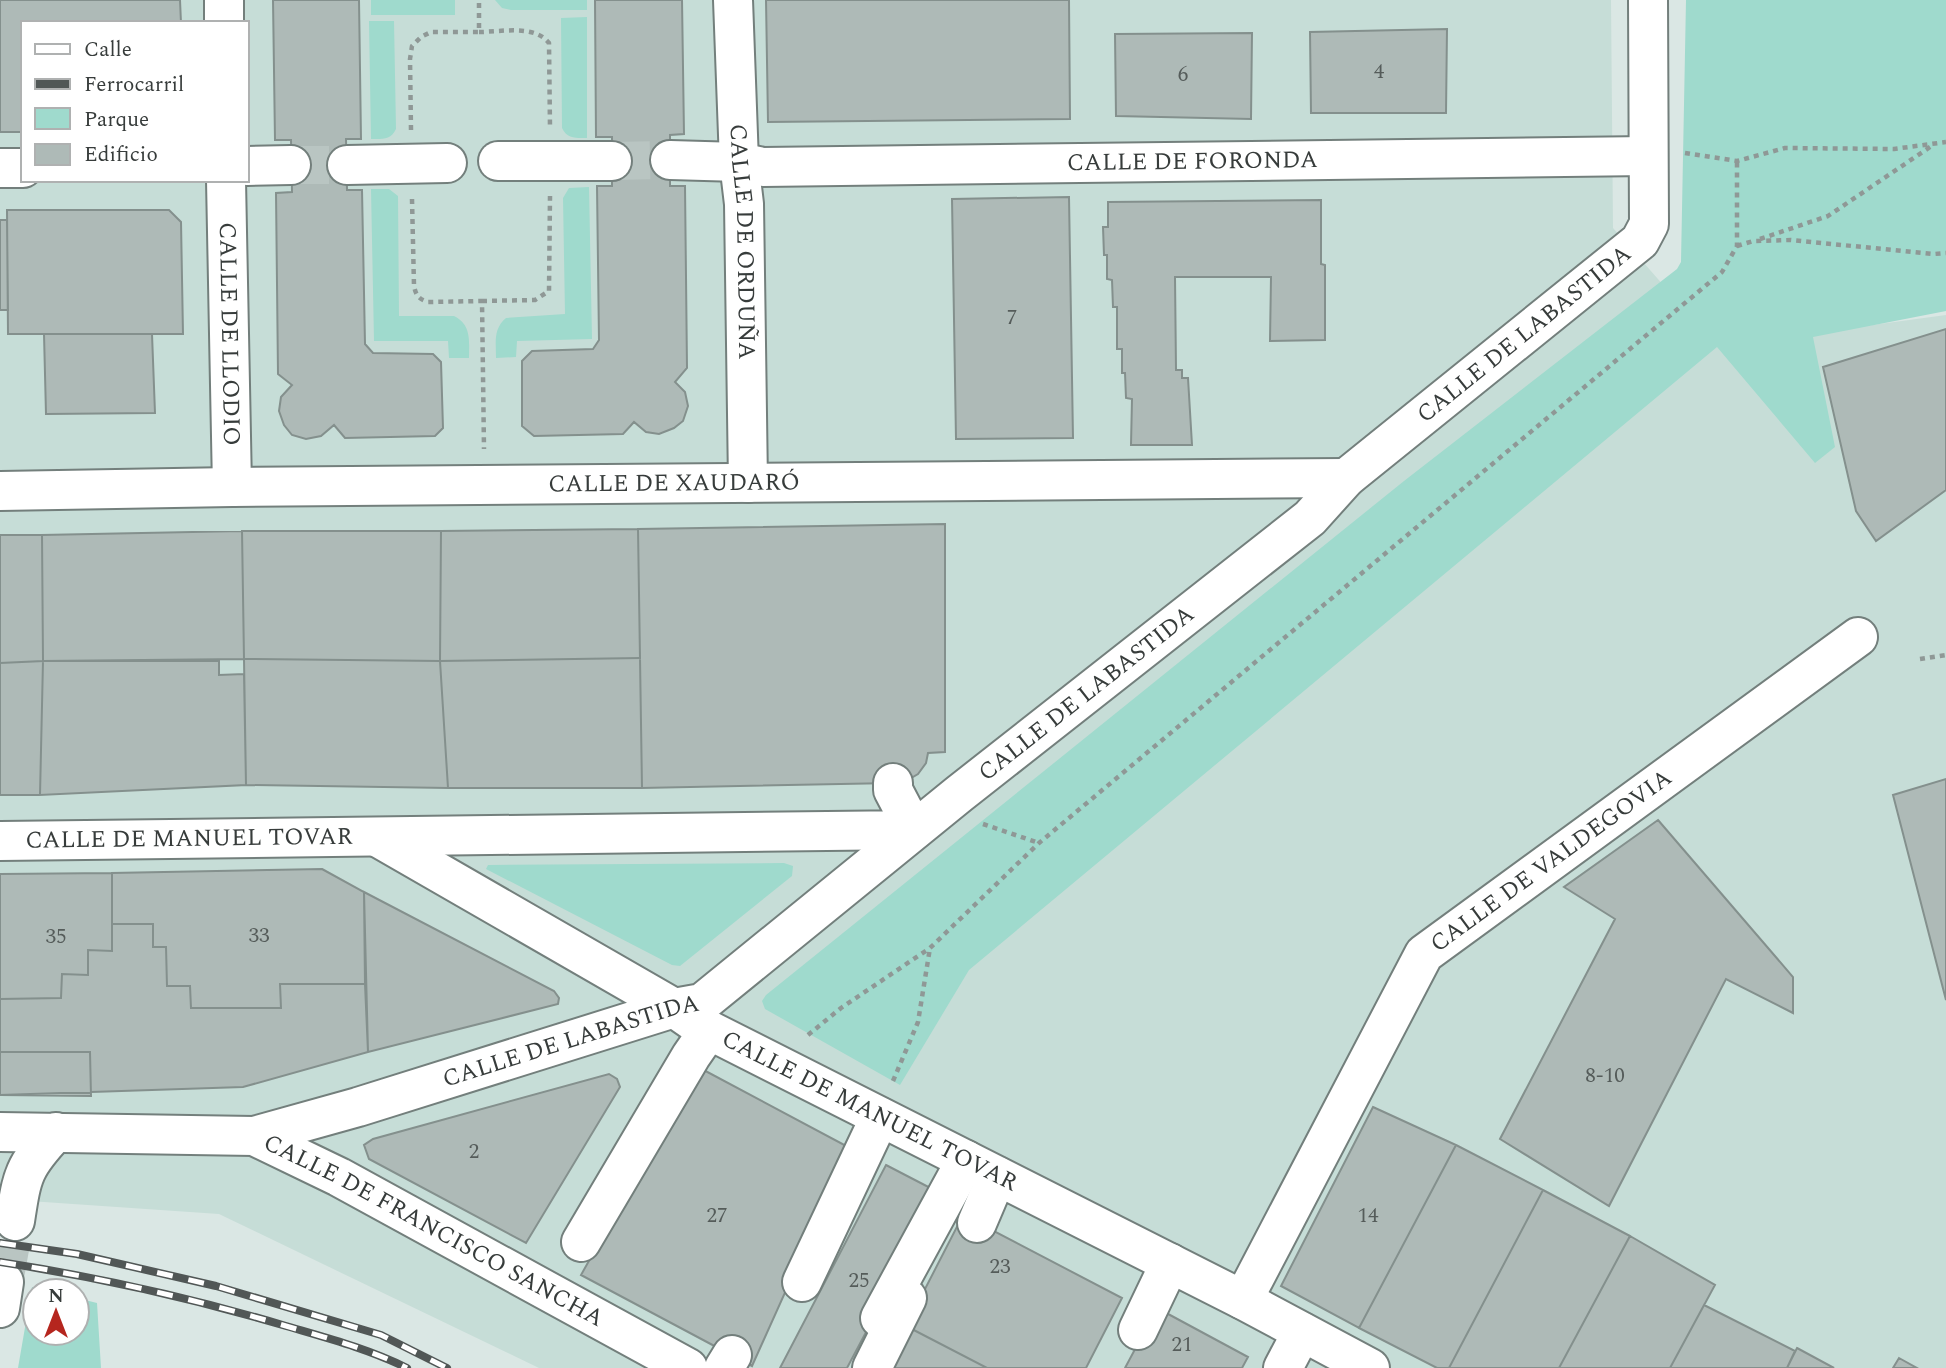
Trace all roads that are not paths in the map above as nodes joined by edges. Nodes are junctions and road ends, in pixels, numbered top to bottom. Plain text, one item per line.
1 (224, 0) edge
2 (733, 0) edge
3 (1648, 0) edge
4 (224, 21) edge
5 (1666, 154) junction
6 (670, 160) tunnel mouth
7 (498, 161) dead end
8 (612, 161) tunnel mouth
9 (739, 162) junction
10 (429, 163) road end
11 (346, 164) tunnel mouth
12 (291, 165) tunnel mouth
13 (248, 166) edge
14 (0, 168) edge
15 (21, 168) edge
16 (226, 182) edge
17 (1346, 478) junction
18 (748, 483) junction
19 (232, 487) junction
20 (0, 491) edge
21 (1858, 637) dead end
22 (893, 783) dead end
23 (914, 830) junction
24 (377, 838) junction
25 (0, 841) edge
26 (674, 1008) junction
27 (709, 1030) junction
28 (880, 1117) junction
29 (56, 1132) junction
30 (0, 1134) edge
31 (254, 1136) junction
32 (981, 1168) junction
33 (22, 1178) junction
34 (15, 1221) tunnel mouth
35 (581, 1242) dead end
36 (1162, 1259) junction
37 (802, 1282) dead end
38 (1243, 1300) junction
39 (1134, 1316) dead end
40 (880, 1318) dead end
41 (1302, 1332) junction
42 (688, 1368) edge
43 (872, 1368) edge
44 (1283, 1368) edge
45 (1370, 1368) edge

1 - 4 street
2 - 9 street, CALLE DE ORDUÑA
3 - 5 street, CALLE DE LABASTIDA
5 - 9 street, CALLE DE FORONDA
5 - 17 street, CALLE DE LABASTIDA
6 - 9 street, CALLE DE FORONDA
7 - 8 street
9 - 18 street, CALLE DE ORDUÑA
10 - 11 street
12 - 13 street
14 - 15 street
16 - 19 street, CALLE DE LLODIO
17 - 18 street, CALLE DE XAUDARÓ
17 - 23 street, CALLE DE LABASTIDA
18 - 19 street, CALLE DE XAUDARÓ
19 - 20 street, CALLE DE XAUDARÓ
21 - 38 street, CALLE DE VALDEGOVIA
22 - 23 street
23 - 24 street, CALLE DE MANUEL TOVAR
23 - 26 street, CALLE DE LABASTIDA
24 - 25 street, CALLE DE MANUEL TOVAR
24 - 26 street, CALLE DE MANUEL TOVAR
26 - 27 street, CALLE DE MANUEL TOVAR
26 - 31 street, CALLE DE LABASTIDA
27 - 28 street, CALLE DE MANUEL TOVAR
27 - 35 street
28 - 32 street, CALLE DE MANUEL TOVAR
28 - 37 street
29 - 30 street, CALLE DE FRANCISCO SANCHA
29 - 31 street, CALLE DE FRANCISCO SANCHA
29 - 33 street
30 - 33 street
31 - 42 street, CALLE DE FRANCISCO SANCHA
32 - 36 street, CALLE DE MANUEL TOVAR
32 - 40 street
32 - 43 street
33 - 34 street
36 - 38 street, CALLE DE MANUEL TOVAR
36 - 39 street
38 - 41 street, CALLE DE MANUEL TOVAR
41 - 44 street
41 - 45 street, CALLE DE MANUEL TOVAR

